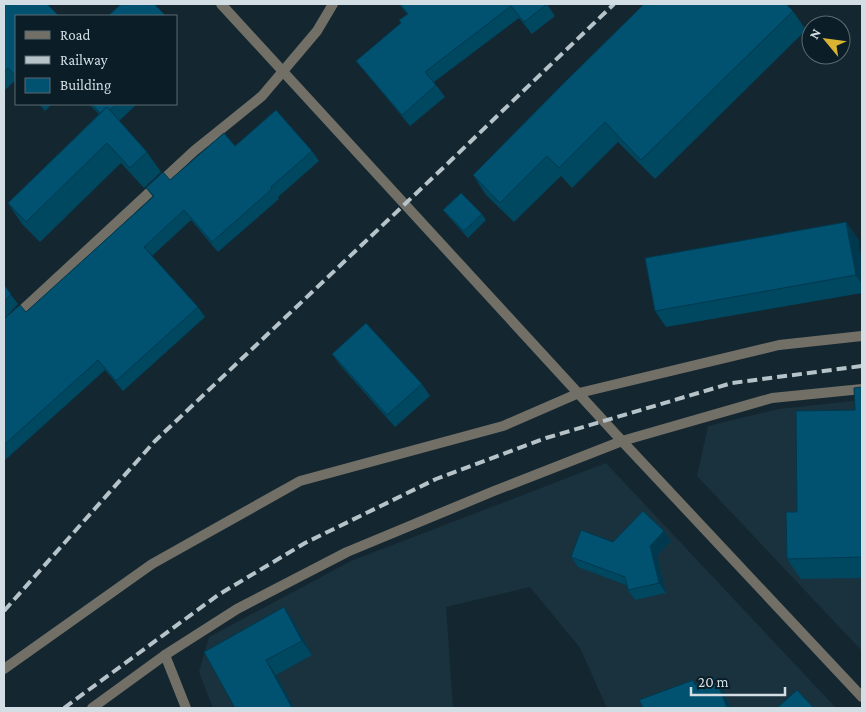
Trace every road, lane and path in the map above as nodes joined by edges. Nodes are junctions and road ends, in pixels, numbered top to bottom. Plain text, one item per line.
1 (221, 4) edge
2 (333, 4) edge
3 (281, 72) junction
4 (4, 327) edge
5 (862, 336) edge
6 (862, 389) edge
7 (579, 394) junction
8 (622, 441) junction
9 (165, 655) junction
10 (4, 669) edge
11 (862, 697) edge
12 (92, 708) edge
13 (186, 708) edge

1 - 3 street
2 - 3 street
3 - 4 street
3 - 7 street
5 - 7 street
6 - 8 street
7 - 8 street
7 - 10 street
8 - 9 street
8 - 11 street
9 - 12 street
9 - 13 street

